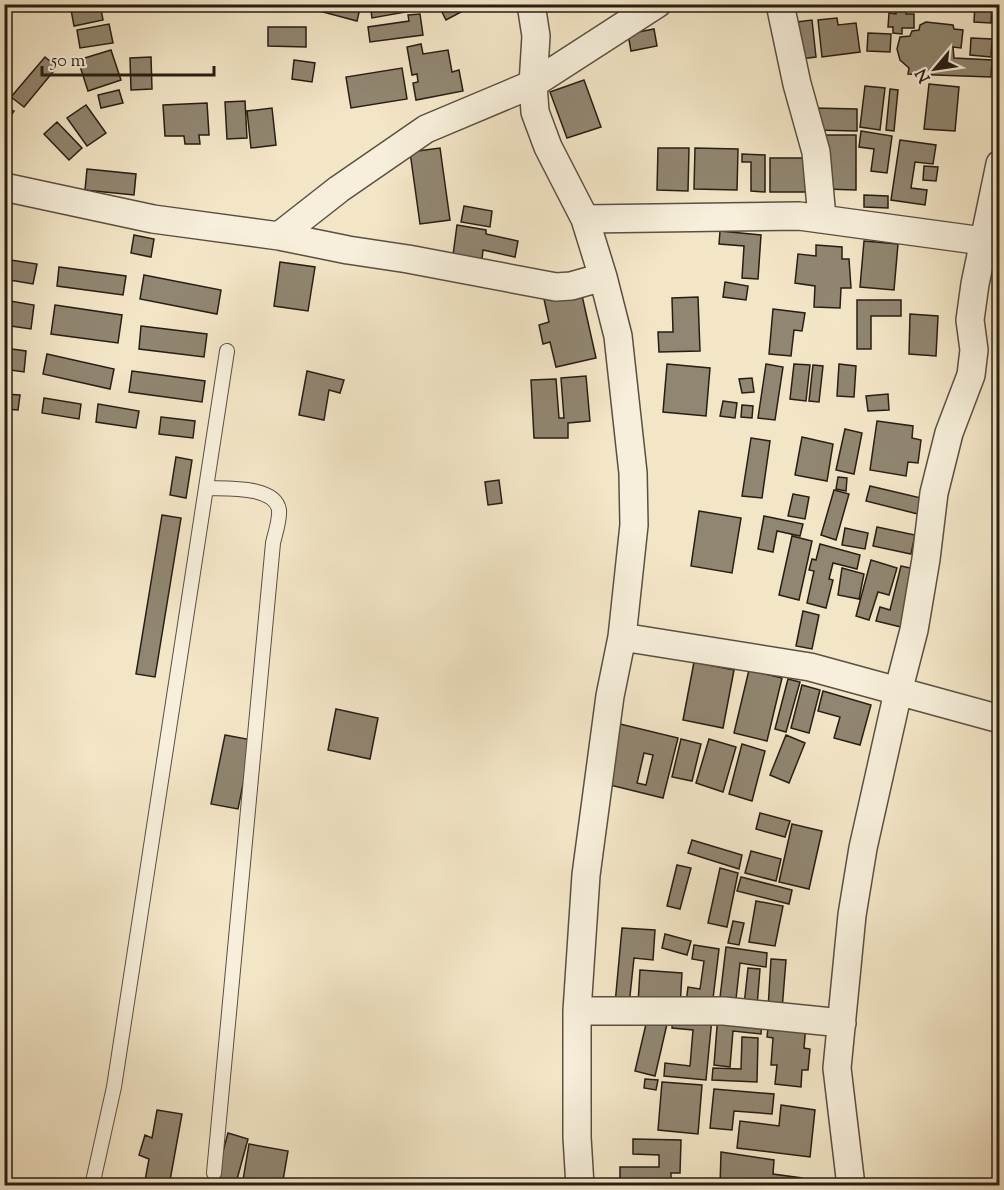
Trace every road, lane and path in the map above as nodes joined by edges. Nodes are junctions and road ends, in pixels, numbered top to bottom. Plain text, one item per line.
1 (531, 4) edge
2 (657, 4) edge
3 (780, 4) edge
4 (533, 84) junction
5 (999, 164) edge
6 (4, 187) edge
7 (822, 218) junction
8 (585, 219) junction
9 (279, 236) junction
10 (983, 241) junction
11 (603, 277) junction
12 (227, 351) dead end
13 (206, 488) junction
14 (622, 637) junction
15 (898, 693) junction
16 (999, 719) edge
17 (577, 1011) junction
18 (842, 1023) junction
19 (214, 1173) dead end
20 (92, 1185) edge
21 (580, 1185) edge
22 (851, 1185) edge

1 - 4 street
2 - 4 street
3 - 7 street
4 - 8 street
4 - 9 street
5 - 10 street
6 - 9 street
7 - 8 street
7 - 10 street
8 - 11 street
9 - 11 street
10 - 15 street
11 - 14 street
12 - 13 lane
13 - 19 lane
13 - 20 lane
14 - 15 street
14 - 17 street
15 - 16 street
15 - 18 street
17 - 18 street
17 - 21 street
18 - 22 street

